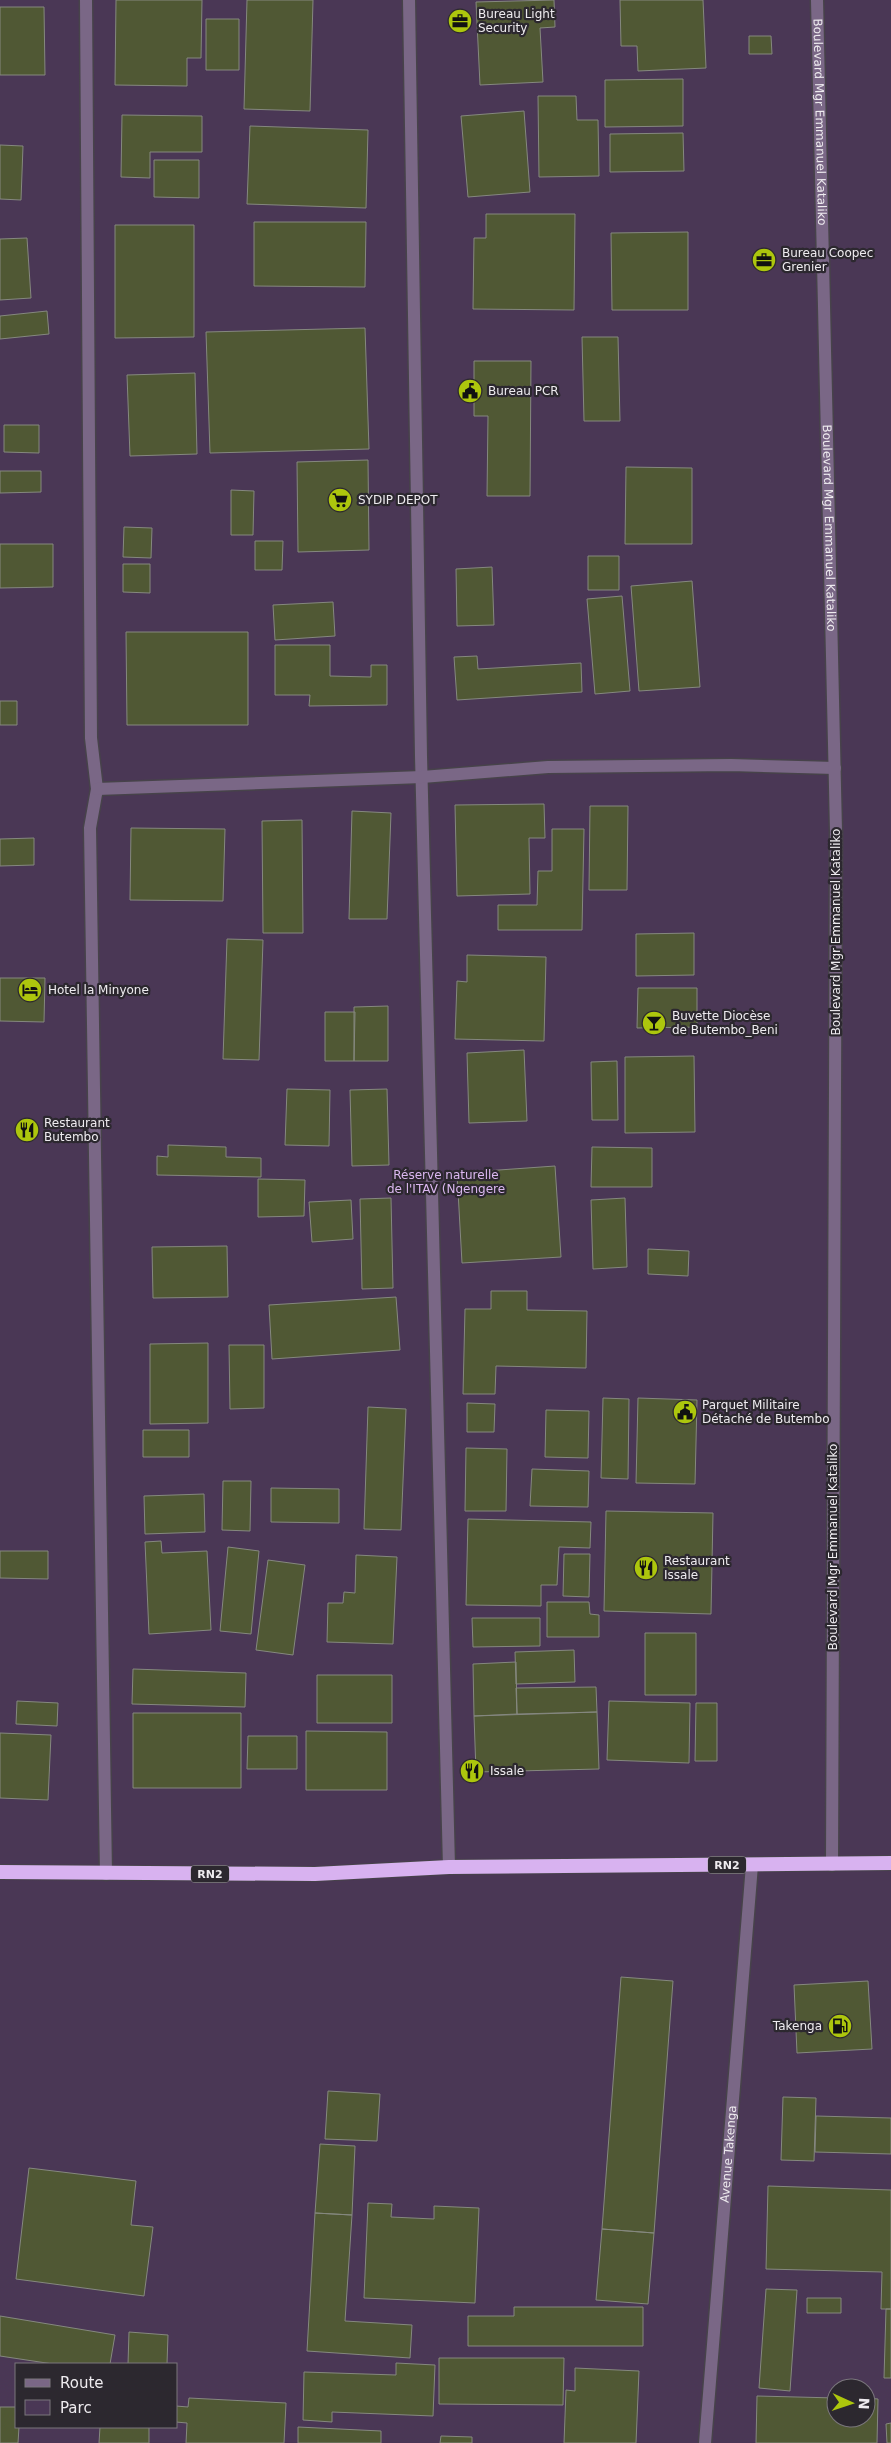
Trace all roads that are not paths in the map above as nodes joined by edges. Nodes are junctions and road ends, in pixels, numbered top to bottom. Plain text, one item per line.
1 (86, 0) edge
2 (409, 0) edge
3 (817, 0) edge
4 (835, 768) junction
5 (422, 777) junction
6 (97, 790) junction
7 (891, 1863) edge
8 (752, 1865) junction
9 (832, 1865) junction
10 (449, 1867) junction
11 (0, 1872) edge
12 (106, 1874) junction
13 (705, 2443) edge

1 - 6 street
2 - 5 street
3 - 4 street, Boulevard Mgr Emmanuel Kataliko
4 - 5 street
4 - 9 street, Boulevard Mgr Emmanuel Kataliko
5 - 6 street
5 - 10 street
6 - 12 street
7 - 9 highway, RN2
8 - 9 highway, RN2
8 - 10 highway, RN2
8 - 13 street, Avenue Takenga
10 - 12 highway, RN2
11 - 12 highway, RN2

